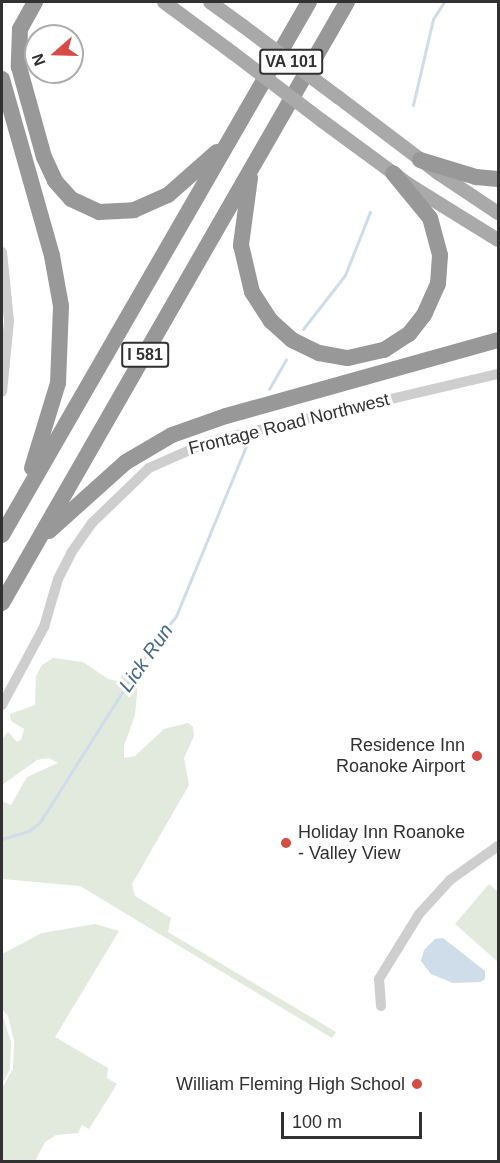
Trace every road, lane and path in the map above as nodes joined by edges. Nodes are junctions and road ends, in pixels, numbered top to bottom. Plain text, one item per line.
1 (35, 2) edge
2 (164, 2) edge
3 (210, 2) edge
4 (309, 2) edge
5 (347, 2) edge
6 (356, 2) edge
7 (336, 22) junction
8 (2, 79) edge
9 (229, 141) junction
10 (420, 160) junction
11 (253, 166) junction
12 (393, 173) junction
13 (498, 179) edge
14 (498, 213) edge
15 (498, 240) edge
16 (2, 252) edge
17 (498, 340) edge
18 (498, 374) edge
19 (2, 392) edge
20 (22, 498) junction
21 (2, 535) edge
22 (36, 544) junction
23 (2, 603) edge
24 (2, 705) edge
25 (498, 846) edge
26 (381, 1006) dead end

1 - 9 highway
2 - 12 main road, VA 101, bridge
3 - 10 main road, VA 101, bridge
4 - 9 highway, I 581
5 - 7 highway, I 581
6 - 7 highway
7 - 11 highway, I 581
8 - 20 highway
9 - 20 highway, I 581
10 - 13 highway
10 - 14 main road, VA 101
11 - 12 highway
11 - 22 highway, I 581
12 - 15 main road, VA 101
16 - 19 street
17 - 22 highway
18 - 24 street, Frontage Road Northwest
20 - 21 highway, I 581
22 - 23 highway, I 581
25 - 26 street

